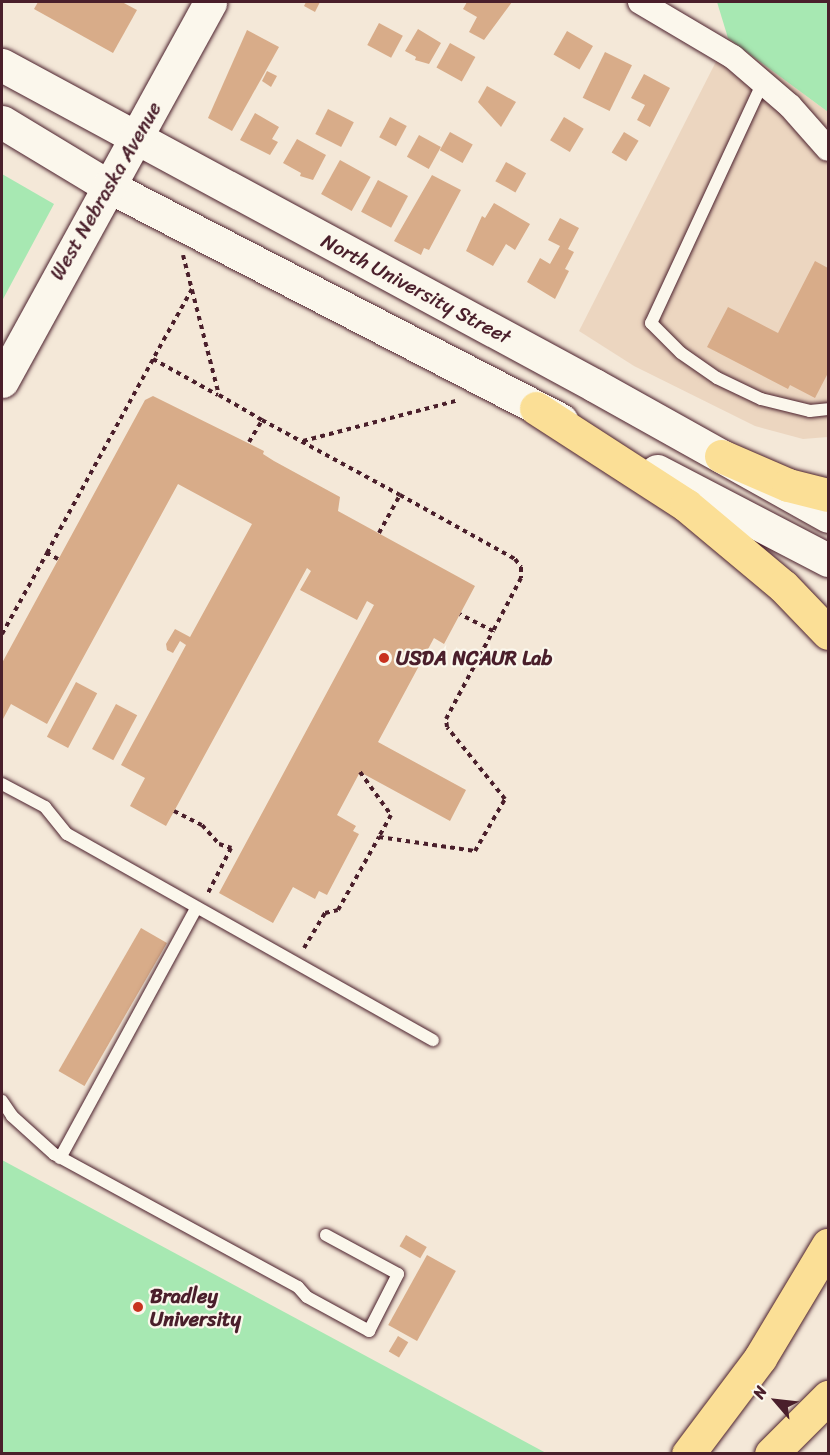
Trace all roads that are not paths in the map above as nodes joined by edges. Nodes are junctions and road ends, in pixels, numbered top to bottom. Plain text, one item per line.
1 (210, 2) edge
2 (640, 2) edge
3 (2, 65) edge
4 (763, 82) junction
5 (2, 122) edge
6 (138, 138) junction
7 (828, 149) edge
8 (108, 186) junction
9 (2, 381) edge
10 (536, 408) junction
11 (828, 409) edge
12 (721, 456) junction
13 (828, 495) edge
14 (828, 516) edge
15 (828, 560) edge
16 (828, 633) edge
17 (2, 784) edge
18 (196, 909) junction
19 (433, 1040) dead end
20 (2, 1101) edge
21 (60, 1158) junction
22 (326, 1235) dead end
23 (828, 1245) edge
24 (828, 1397) edge
25 (688, 1454) edge
26 (771, 1454) edge

1 - 6 main road, West Nebraska Avenue
2 - 4 street
3 - 6 main road, North University Street
4 - 7 street
4 - 11 lane
5 - 8 main road
6 - 8 main road, West Nebraska Avenue
6 - 12 main road, North University Street
8 - 9 main road, West Nebraska Avenue
8 - 10 main road
10 - 15 main road
10 - 16 highway
12 - 13 highway
12 - 14 main road, North University Street
17 - 18 lane
18 - 19 lane
18 - 21 lane
20 - 21 lane
21 - 22 lane
23 - 25 highway
24 - 26 highway

